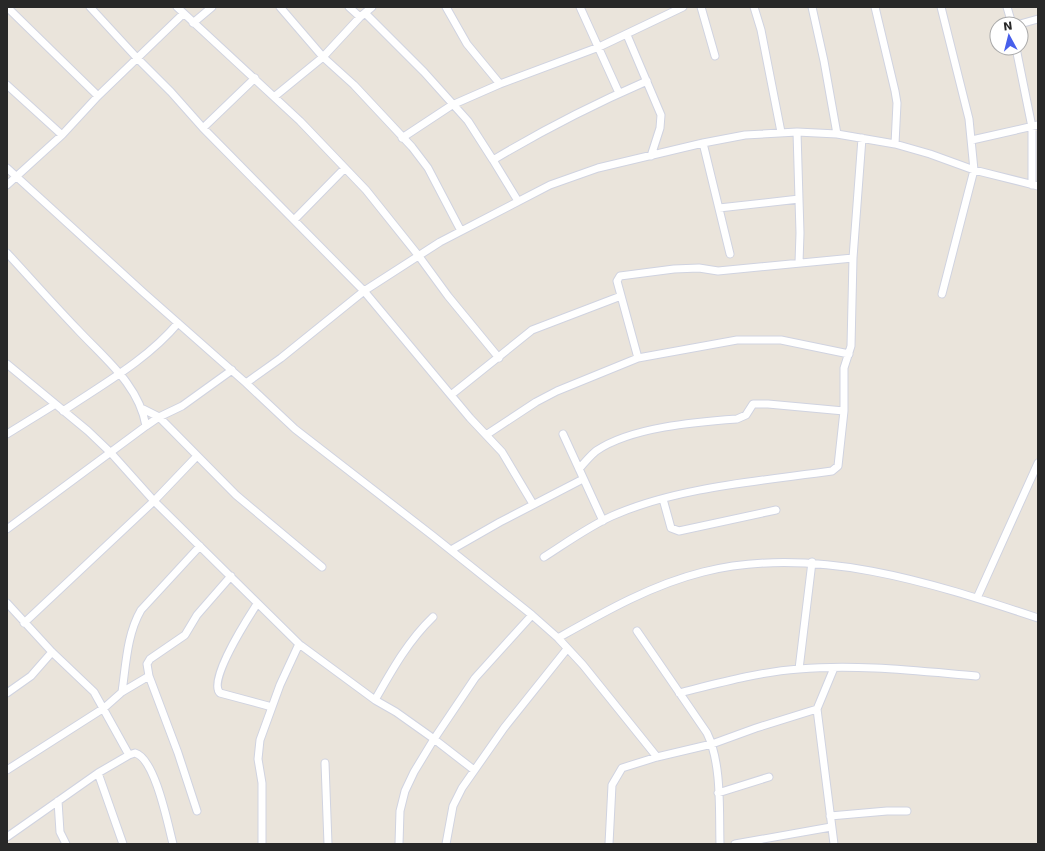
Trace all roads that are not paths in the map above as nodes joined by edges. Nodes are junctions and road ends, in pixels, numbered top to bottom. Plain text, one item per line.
1 (7, 7) edge
2 (90, 7) edge
3 (177, 7) edge
4 (212, 7) edge
5 (280, 7) edge
6 (349, 7) edge
7 (372, 7) edge
8 (446, 7) edge
9 (580, 7) edge
10 (683, 7) edge
11 (701, 7) edge
12 (754, 7) edge
13 (812, 7) edge
14 (875, 7) edge
15 (941, 7) edge
16 (183, 14) junction
17 (363, 15) junction
18 (194, 23) junction
19 (627, 35) junction
20 (599, 47) junction
21 (715, 56) dead end
22 (1018, 56) edge
23 (323, 57) junction
24 (137, 58) junction
25 (255, 78) junction
26 (646, 81) junction
27 (500, 84) junction
28 (7, 85) edge
29 (619, 93) junction
30 (98, 96) junction
31 (274, 97) junction
32 (452, 105) junction
33 (1035, 126) edge
34 (203, 128) junction
35 (781, 132) junction
36 (797, 132) junction
37 (838, 134) junction
38 (62, 135) junction
39 (402, 138) junction
40 (862, 138) junction
41 (972, 140) junction
42 (703, 143) junction
43 (895, 144) junction
44 (651, 156) junction
45 (493, 160) junction
46 (7, 168) edge
47 (345, 168) junction
48 (974, 170) junction
49 (16, 177) junction
50 (7, 185) edge
51 (1035, 185) edge
52 (799, 199) junction
53 (518, 201) junction
54 (719, 208) junction
55 (294, 220) junction
56 (461, 231) junction
57 (7, 253) edge
58 (730, 254) dead end
59 (418, 255) junction
60 (853, 258) junction
61 (799, 264) junction
62 (364, 291) junction
63 (942, 294) dead end
64 (621, 296) junction
65 (178, 323) junction
66 (849, 354) junction
67 (499, 358) junction
68 (638, 358) junction
69 (7, 364) edge
70 (232, 370) junction
71 (120, 373) junction
72 (246, 383) junction
73 (451, 395) junction
74 (54, 405) junction
75 (143, 409) junction
76 (62, 411) junction
77 (844, 411) junction
78 (159, 417) junction
79 (146, 426) junction
80 (7, 434) edge
81 (563, 434) dead end
82 (486, 435) junction
83 (111, 453) junction
84 (197, 456) junction
85 (1038, 462) edge
86 (579, 469) junction
87 (583, 479) junction
88 (663, 499) junction
89 (154, 501) junction
90 (532, 504) junction
91 (776, 510) dead end
92 (603, 522) junction
93 (7, 529) edge
94 (200, 546) junction
95 (451, 550) junction
96 (544, 557) dead end
97 (812, 562) junction
98 (322, 567) dead end
99 (231, 576) junction
100 (977, 598) junction
101 (7, 603) edge
102 (257, 604) junction
103 (532, 615) junction
104 (433, 617) dead end
105 (1038, 618) edge
106 (24, 623) junction
107 (637, 631) dead end
108 (558, 638) junction
109 (299, 644) junction
110 (567, 649) junction
111 (52, 652) junction
112 (834, 668) junction
113 (799, 669) junction
114 (149, 676) junction
115 (976, 676) dead end
116 (122, 692) junction
117 (7, 693) edge
118 (679, 693) junction
119 (375, 700) junction
120 (272, 707) junction
121 (104, 708) junction
122 (817, 709) junction
123 (434, 739) junction
124 (712, 744) junction
125 (129, 755) junction
126 (657, 756) junction
127 (325, 763) dead end
128 (7, 770) edge
129 (474, 770) junction
130 (98, 773) junction
131 (769, 777) dead end
132 (718, 793) junction
133 (58, 801) junction
134 (197, 811) dead end
135 (907, 811) dead end
136 (830, 816) junction
137 (831, 827) junction
138 (7, 837) edge
139 (66, 844) edge
140 (122, 844) edge
141 (173, 844) edge
142 (262, 844) edge
143 (328, 844) edge
144 (398, 844) edge
145 (446, 844) edge
146 (609, 844) edge
147 (720, 844) edge
148 (735, 844) edge
149 (834, 844) edge

1 - 30 street
2 - 24 street
3 - 16 street
4 - 18 street
5 - 23 street
6 - 17 street
7 - 17 street
8 - 27 street
9 - 20 street
10 - 19 street
11 - 21 street
12 - 35 street
13 - 37 street
14 - 43 street
15 - 41 street
16 - 18 street
16 - 24 street
17 - 23 street
17 - 32 street
18 - 25 street
19 - 20 street
19 - 26 street
20 - 27 street
20 - 29 street
22 - 33 street
23 - 31 street
23 - 39 street
24 - 30 street
24 - 34 street
25 - 31 street
25 - 34 street
26 - 29 street
26 - 44 street
27 - 32 street
28 - 38 street
29 - 45 street
30 - 38 street
31 - 47 street
32 - 39 street
32 - 45 street
33 - 41 street
33 - 51 street
34 - 55 street
35 - 36 street
35 - 42 street
36 - 37 street
36 - 52 street
37 - 40 street
38 - 49 street
39 - 56 street
40 - 43 street
40 - 60 street
41 - 48 street
42 - 44 street
42 - 54 street
43 - 48 street
44 - 53 street
45 - 53 street
46 - 49 street
47 - 55 street
47 - 59 street
48 - 51 street
48 - 63 street
49 - 50 street
49 - 65 street
52 - 54 street
52 - 61 street
53 - 56 street
54 - 58 street
55 - 62 street
56 - 59 street
57 - 71 street
59 - 62 street
59 - 67 street
60 - 61 street
60 - 66 street
61 - 64 street
62 - 72 street
62 - 73 street
64 - 67 street
64 - 68 street
65 - 70 street
65 - 71 street
66 - 68 street
66 - 77 street
67 - 73 street
68 - 82 street
69 - 74 street
70 - 72 street
70 - 78 street
71 - 75 street
71 - 76 street
72 - 95 street
73 - 82 street
74 - 76 street
74 - 80 street
75 - 78 street
75 - 79 street
76 - 83 street
77 - 86 street
77 - 88 street
78 - 79 street
78 - 84 street
79 - 83 street
81 - 86 street
82 - 90 street
83 - 89 street
83 - 93 street
84 - 89 street
84 - 98 street
85 - 100 street
86 - 87 street
87 - 90 street
87 - 92 street
88 - 91 street
88 - 92 street
89 - 94 street
89 - 106 street
90 - 95 street
92 - 96 street
94 - 99 street
94 - 116 street
95 - 103 street
97 - 100 street
97 - 108 street
97 - 113 street
99 - 102 street
99 - 114 street
100 - 105 street
101 - 106 street
102 - 109 street
102 - 120 street
103 - 108 street
103 - 123 street
104 - 119 street
106 - 111 street
107 - 118 street
108 - 110 street
109 - 119 street
109 - 120 street
110 - 126 street
110 - 129 street
111 - 117 street
111 - 121 street
112 - 113 street
112 - 115 street
112 - 122 street
113 - 118 street
114 - 116 street
114 - 134 street
116 - 121 street
118 - 124 street
119 - 123 street
120 - 142 street
121 - 125 street
121 - 128 street
122 - 124 street
122 - 136 street
123 - 129 street
123 - 144 street
124 - 126 street
124 - 132 street
125 - 130 street
125 - 141 street
126 - 146 street
127 - 143 street
129 - 145 street
130 - 133 street
130 - 140 street
131 - 132 street
132 - 147 street
133 - 138 street
133 - 139 street
135 - 136 street
136 - 137 street
137 - 148 street
137 - 149 street

